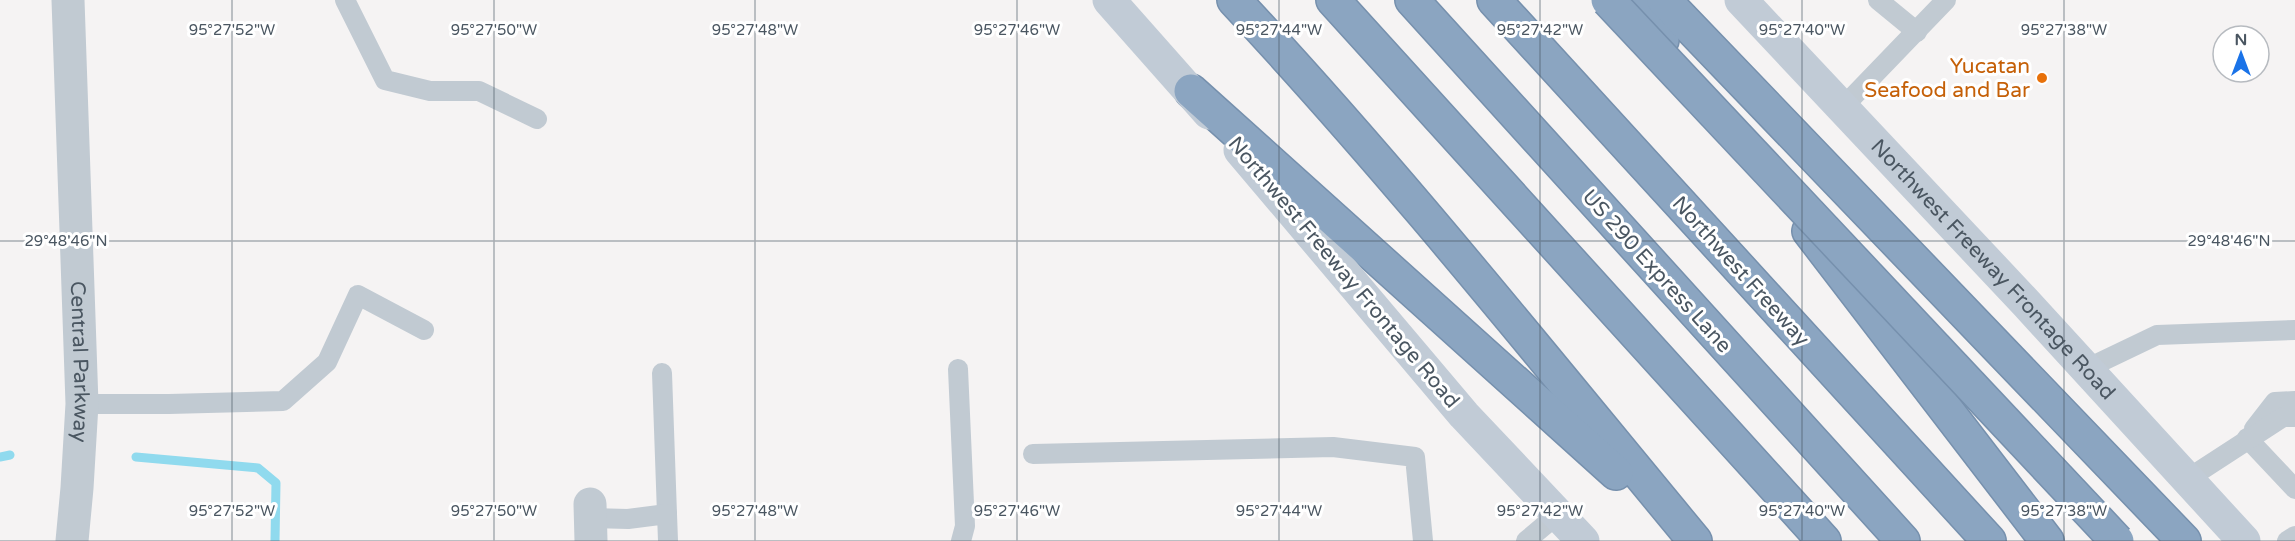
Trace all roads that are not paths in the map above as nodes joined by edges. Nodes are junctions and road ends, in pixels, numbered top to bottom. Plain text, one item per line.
1 (68, 0) edge
2 (345, 0) edge
3 (1109, 0) edge
4 (1234, 0) edge
5 (1333, 0) edge
6 (1412, 0) edge
7 (1494, 0) edge
8 (1608, 0) edge
9 (1632, 0) edge
10 (1664, 0) edge
11 (1741, 0) edge
12 (1878, 0) edge
13 (1946, 0) edge
14 (1917, 32) junction
15 (1191, 91) junction
16 (1842, 108) junction
17 (537, 119) dead end
18 (424, 330) dead end
19 (2295, 330) edge
20 (958, 369) dead end
21 (2086, 369) junction
22 (662, 373) dead end
23 (2295, 401) edge
24 (82, 404) junction
25 (2295, 417) edge
26 (2247, 438) junction
27 (1033, 454) dead end
28 (2186, 480) junction
29 (2295, 489) edge
30 (667, 514) junction
31 (1558, 514) junction
32 (591, 521) edge
33 (2295, 536) edge
34 (72, 541) edge
35 (668, 541) edge
36 (961, 541) edge
37 (1423, 541) edge
38 (1526, 541) edge
39 (1583, 541) edge
40 (1693, 541) edge
41 (1824, 541) edge
42 (1903, 541) edge
43 (1989, 541) edge
44 (2047, 541) edge
45 (2117, 541) edge
46 (2184, 541) edge
47 (2244, 541) edge
48 (2287, 541) edge

1 - 24 street, Central Parkway
2 - 17 lane
3 - 15 main road, Northwest Freeway Frontage Road
4 - 40 highway
5 - 41 highway
6 - 42 highway, US 290 Express Lane
7 - 43 highway, Northwest Freeway
8 - 45 highway, bridge
9 - 44 highway
10 - 46 highway
11 - 16 main road, Northwest Freeway Frontage Road
12 - 14 lane
13 - 14 lane
14 - 16 lane
15 - 31 main road, Northwest Freeway Frontage Road
15 - 40 highway
16 - 21 main road, Northwest Freeway Frontage Road
18 - 24 lane
19 - 21 lane
20 - 36 lane
21 - 28 main road, Northwest Freeway Frontage Road
22 - 30 lane
23 - 26 lane
24 - 34 street, Central Parkway
25 - 26 lane
26 - 28 lane
26 - 29 lane
27 - 37 lane
28 - 47 main road, Northwest Freeway Frontage Road
30 - 32 lane
30 - 35 lane
31 - 38 lane
31 - 39 main road, Northwest Freeway Frontage Road
33 - 48 lane

